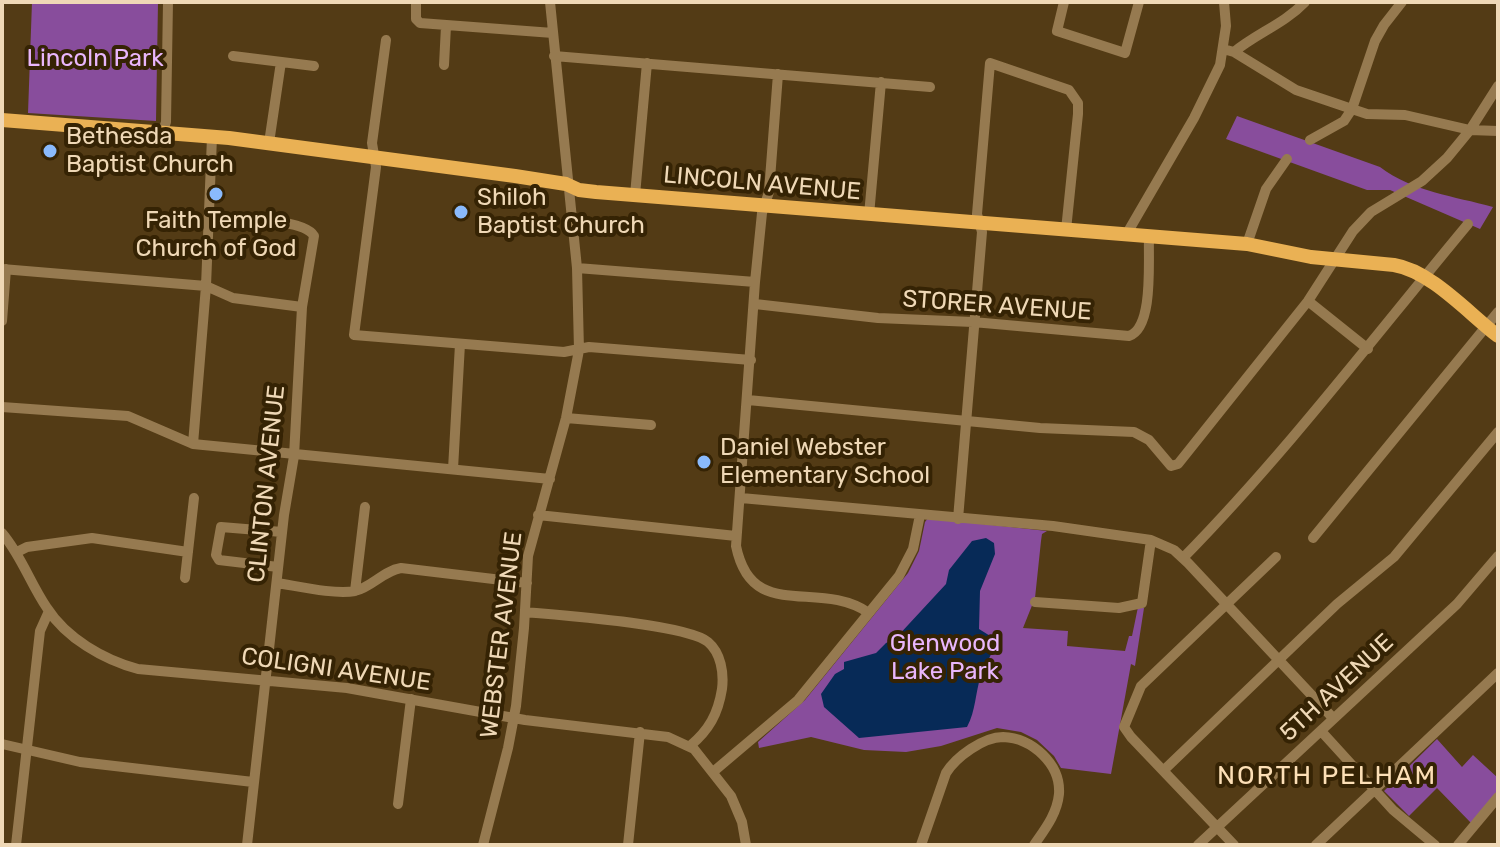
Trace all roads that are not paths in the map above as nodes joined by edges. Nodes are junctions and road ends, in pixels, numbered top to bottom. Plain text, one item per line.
1 (168, 2) edge
2 (416, 2) edge
3 (550, 2) edge
4 (1064, 2) edge
5 (1139, 2) edge
6 (1224, 2) edge
7 (1305, 2) edge
8 (1402, 2) edge
9 (446, 26) junction
10 (553, 33) junction
11 (386, 40) dead end
12 (1229, 50) junction
13 (233, 56) dead end
14 (554, 56) junction
15 (281, 62) junction
16 (647, 63) junction
17 (444, 65) dead end
18 (314, 66) dead end
19 (778, 74) junction
20 (881, 82) junction
21 (1498, 86) edge
22 (930, 87) dead end
23 (1352, 109) junction
24 (2, 120) edge
25 (1470, 130) junction
26 (163, 131) junction
27 (1498, 131) edge
28 (212, 137) junction
29 (1310, 140) dead end
30 (269, 143) junction
31 (373, 157) junction
32 (1287, 159) dead end
33 (566, 184) junction
34 (635, 195) junction
35 (763, 207) junction
36 (869, 215) junction
37 (209, 217) junction
38 (981, 224) junction
39 (1468, 224) dead end
40 (1066, 230) junction
41 (1126, 235) junction
42 (1149, 237) junction
43 (1247, 244) junction
44 (1334, 260) junction
45 (577, 268) junction
46 (4, 269) edge
47 (1425, 276) junction
48 (755, 282) junction
49 (206, 286) junction
50 (1308, 301) junction
51 (755, 304) junction
52 (302, 307) junction
53 (1498, 312) edge
54 (2, 321) edge
55 (973, 322) junction
56 (1492, 331) edge
57 (460, 344) junction
58 (1368, 349) junction
59 (579, 350) junction
60 (751, 360) junction
61 (748, 400) junction
62 (2, 407) edge
63 (566, 418) junction
64 (967, 421) junction
65 (651, 425) dead end
66 (1498, 432) edge
67 (193, 444) junction
68 (294, 456) junction
69 (453, 469) junction
70 (550, 479) junction
71 (194, 498) dead end
72 (741, 498) junction
73 (365, 507) dead end
74 (538, 515) junction
75 (920, 515) junction
76 (958, 519) junction
77 (282, 532) junction
78 (2, 533) edge
79 (736, 536) junction
80 (1313, 538) dead end
81 (1151, 540) junction
82 (17, 552) junction
83 (188, 552) junction
84 (1498, 556) edge
85 (1276, 557) dead end
86 (1183, 558) junction
87 (278, 567) junction
88 (185, 578) dead end
89 (277, 583) junction
90 (527, 583) junction
91 (355, 591) junction
92 (1035, 602) dead end
93 (1226, 603) junction
94 (49, 611) junction
95 (525, 612) junction
96 (869, 613) junction
97 (1279, 659) junction
98 (1498, 673) edge
99 (266, 679) junction
100 (411, 699) junction
101 (514, 718) junction
102 (1333, 718) junction
103 (1321, 731) junction
104 (640, 732) junction
105 (2, 744) edge
106 (690, 746) junction
107 (26, 751) junction
108 (1164, 770) junction
109 (713, 772) junction
110 (253, 782) junction
111 (1375, 789) junction
112 (1498, 797) edge
113 (398, 804) dead end
114 (1218, 827) junction
115 (16, 845) edge
116 (247, 845) edge
117 (483, 845) edge
118 (628, 845) edge
119 (746, 845) edge
120 (921, 845) edge
121 (1034, 845) edge
122 (1198, 845) edge
123 (1234, 845) edge
124 (1316, 845) edge
125 (1435, 845) edge
126 (1458, 845) edge

1 - 26 street
2 - 9 street
3 - 10 street, WEBSTER AVENUE
4 - 5 street
6 - 12 street
7 - 12 street
8 - 23 street
9 - 10 street
9 - 17 street
10 - 14 street, WEBSTER AVENUE
11 - 31 street
12 - 23 street
12 - 41 street
13 - 15 street
14 - 16 street
14 - 33 street, WEBSTER AVENUE
15 - 18 street
15 - 30 street
16 - 19 street
16 - 34 street
19 - 20 street
19 - 35 street
20 - 22 street
20 - 36 street
21 - 25 street
23 - 25 street
23 - 29 street
24 - 26 main road, LINCOLN AVENUE
25 - 27 street
25 - 44 street
26 - 28 main road, LINCOLN AVENUE
28 - 30 main road, LINCOLN AVENUE
28 - 37 street
30 - 31 main road, LINCOLN AVENUE
31 - 33 main road, LINCOLN AVENUE
31 - 57 street
32 - 43 street
33 - 34 main road, LINCOLN AVENUE
33 - 45 street, WEBSTER AVENUE
34 - 35 main road, LINCOLN AVENUE
35 - 36 main road, LINCOLN AVENUE
35 - 48 street
36 - 38 main road, LINCOLN AVENUE
37 - 49 street
37 - 52 street, CLINTON AVENUE
38 - 40 main road, LINCOLN AVENUE
38 - 40 street
38 - 55 street
39 - 47 street
40 - 41 main road, LINCOLN AVENUE
41 - 42 main road, LINCOLN AVENUE
42 - 43 main road, LINCOLN AVENUE
42 - 55 street, STORER AVENUE
43 - 44 main road, LINCOLN AVENUE
44 - 47 main road, LINCOLN AVENUE
44 - 50 street
45 - 48 street
45 - 59 street, WEBSTER AVENUE
46 - 49 street
46 - 54 street
47 - 56 main road, LINCOLN AVENUE
47 - 58 street
48 - 51 street
49 - 52 street
49 - 67 street
50 - 58 street
50 - 64 street
51 - 55 street, STORER AVENUE
51 - 60 street
52 - 68 street, CLINTON AVENUE
53 - 56 street
55 - 64 street
56 - 80 street
57 - 59 street
57 - 69 street
58 - 86 street
59 - 60 street
59 - 63 street, WEBSTER AVENUE
60 - 61 street
61 - 64 street
61 - 72 street
62 - 67 street
63 - 65 street
63 - 70 street, WEBSTER AVENUE
64 - 76 street
66 - 97 street
67 - 68 street
68 - 69 street
68 - 77 street, CLINTON AVENUE
69 - 70 street
70 - 74 street, WEBSTER AVENUE
71 - 83 street
72 - 75 street
72 - 79 street
73 - 91 street
74 - 79 street
74 - 90 street, WEBSTER AVENUE
75 - 76 street
75 - 96 street
76 - 81 street
77 - 87 street, CLINTON AVENUE
77 - 87 street
78 - 82 street, COLIGNI AVENUE
79 - 96 street
81 - 86 street
81 - 92 street
82 - 83 street
82 - 94 street, COLIGNI AVENUE
83 - 88 street
84 - 102 street, 5TH AVENUE
85 - 93 street
86 - 93 street
87 - 89 street, CLINTON AVENUE
89 - 91 street
89 - 99 street, CLINTON AVENUE
90 - 91 street
90 - 95 street, WEBSTER AVENUE
93 - 97 street
93 - 108 street
94 - 99 street, COLIGNI AVENUE
94 - 107 street
95 - 101 street, WEBSTER AVENUE
95 - 106 street
96 - 109 street
97 - 102 street
97 - 108 street
98 - 111 street
99 - 100 street, COLIGNI AVENUE
99 - 110 street, CLINTON AVENUE
100 - 101 street, COLIGNI AVENUE
100 - 113 street
101 - 104 street, COLIGNI AVENUE
101 - 117 street, WEBSTER AVENUE
102 - 103 street, 5TH AVENUE
103 - 111 street
103 - 114 street, 5TH AVENUE
104 - 106 street, COLIGNI AVENUE
104 - 118 street
105 - 107 street
106 - 109 street
107 - 110 street
107 - 115 street
108 - 114 street
109 - 119 street
110 - 116 street, CLINTON AVENUE
111 - 124 street
111 - 125 street
112 - 126 street
114 - 122 street, 5TH AVENUE
114 - 123 street
120 - 121 street

